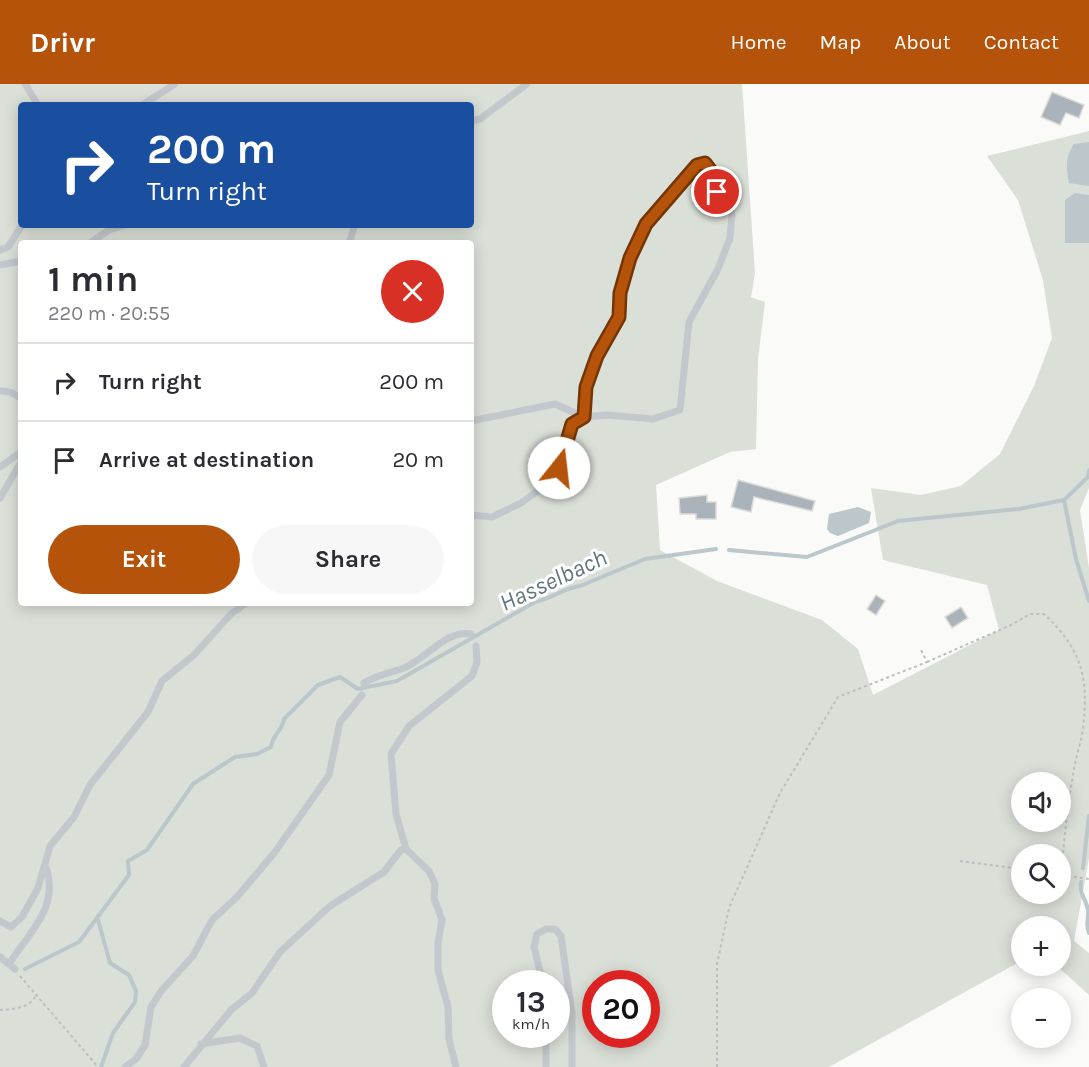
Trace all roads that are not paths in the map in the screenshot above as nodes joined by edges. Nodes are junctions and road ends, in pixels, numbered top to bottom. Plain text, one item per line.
1 (25, 84) edge
2 (175, 84) edge
3 (527, 84) edge
4 (36, 102) edge
5 (147, 102) edge
6 (474, 120) edge
7 (20, 228) edge
8 (115, 228) edge
9 (94, 240) edge
10 (0, 250) edge
11 (18, 262) edge
12 (0, 265) edge
13 (0, 391) edge
14 (18, 397) edge
15 (584, 417) junction
16 (474, 420) edge
17 (18, 454) edge
18 (0, 467) edge
19 (18, 467) edge
20 (0, 498) edge
21 (474, 515) edge
22 (242, 606) edge
23 (471, 634) dead end
24 (476, 646) dead end
25 (364, 683) dead end
26 (362, 695) dead end
27 (406, 849) junction
28 (45, 865) junction
29 (0, 921) edge
30 (0, 957) edge
31 (540, 970) edge
32 (566, 970) edge
33 (570, 999) edge
34 (201, 1044) junction
35 (546, 1048) edge
36 (125, 1067) edge
37 (184, 1067) edge
38 (264, 1067) edge
39 (456, 1067) edge
40 (546, 1067) edge
41 (572, 1067) edge

1 - 4 lane
2 - 5 lane
3 - 6 lane
7 - 10 lane
8 - 9 lane
11 - 12 lane
13 - 14 lane
15 - 15 lane
15 - 16 lane
15 - 21 lane
17 - 18 lane
19 - 20 lane
22 - 28 lane
23 - 25 lane
24 - 27 lane
26 - 36 lane
27 - 34 lane
27 - 39 lane
28 - 29 lane
28 - 30 lane
31 - 32 lane
33 - 41 lane
34 - 37 lane
34 - 38 lane
35 - 40 lane

